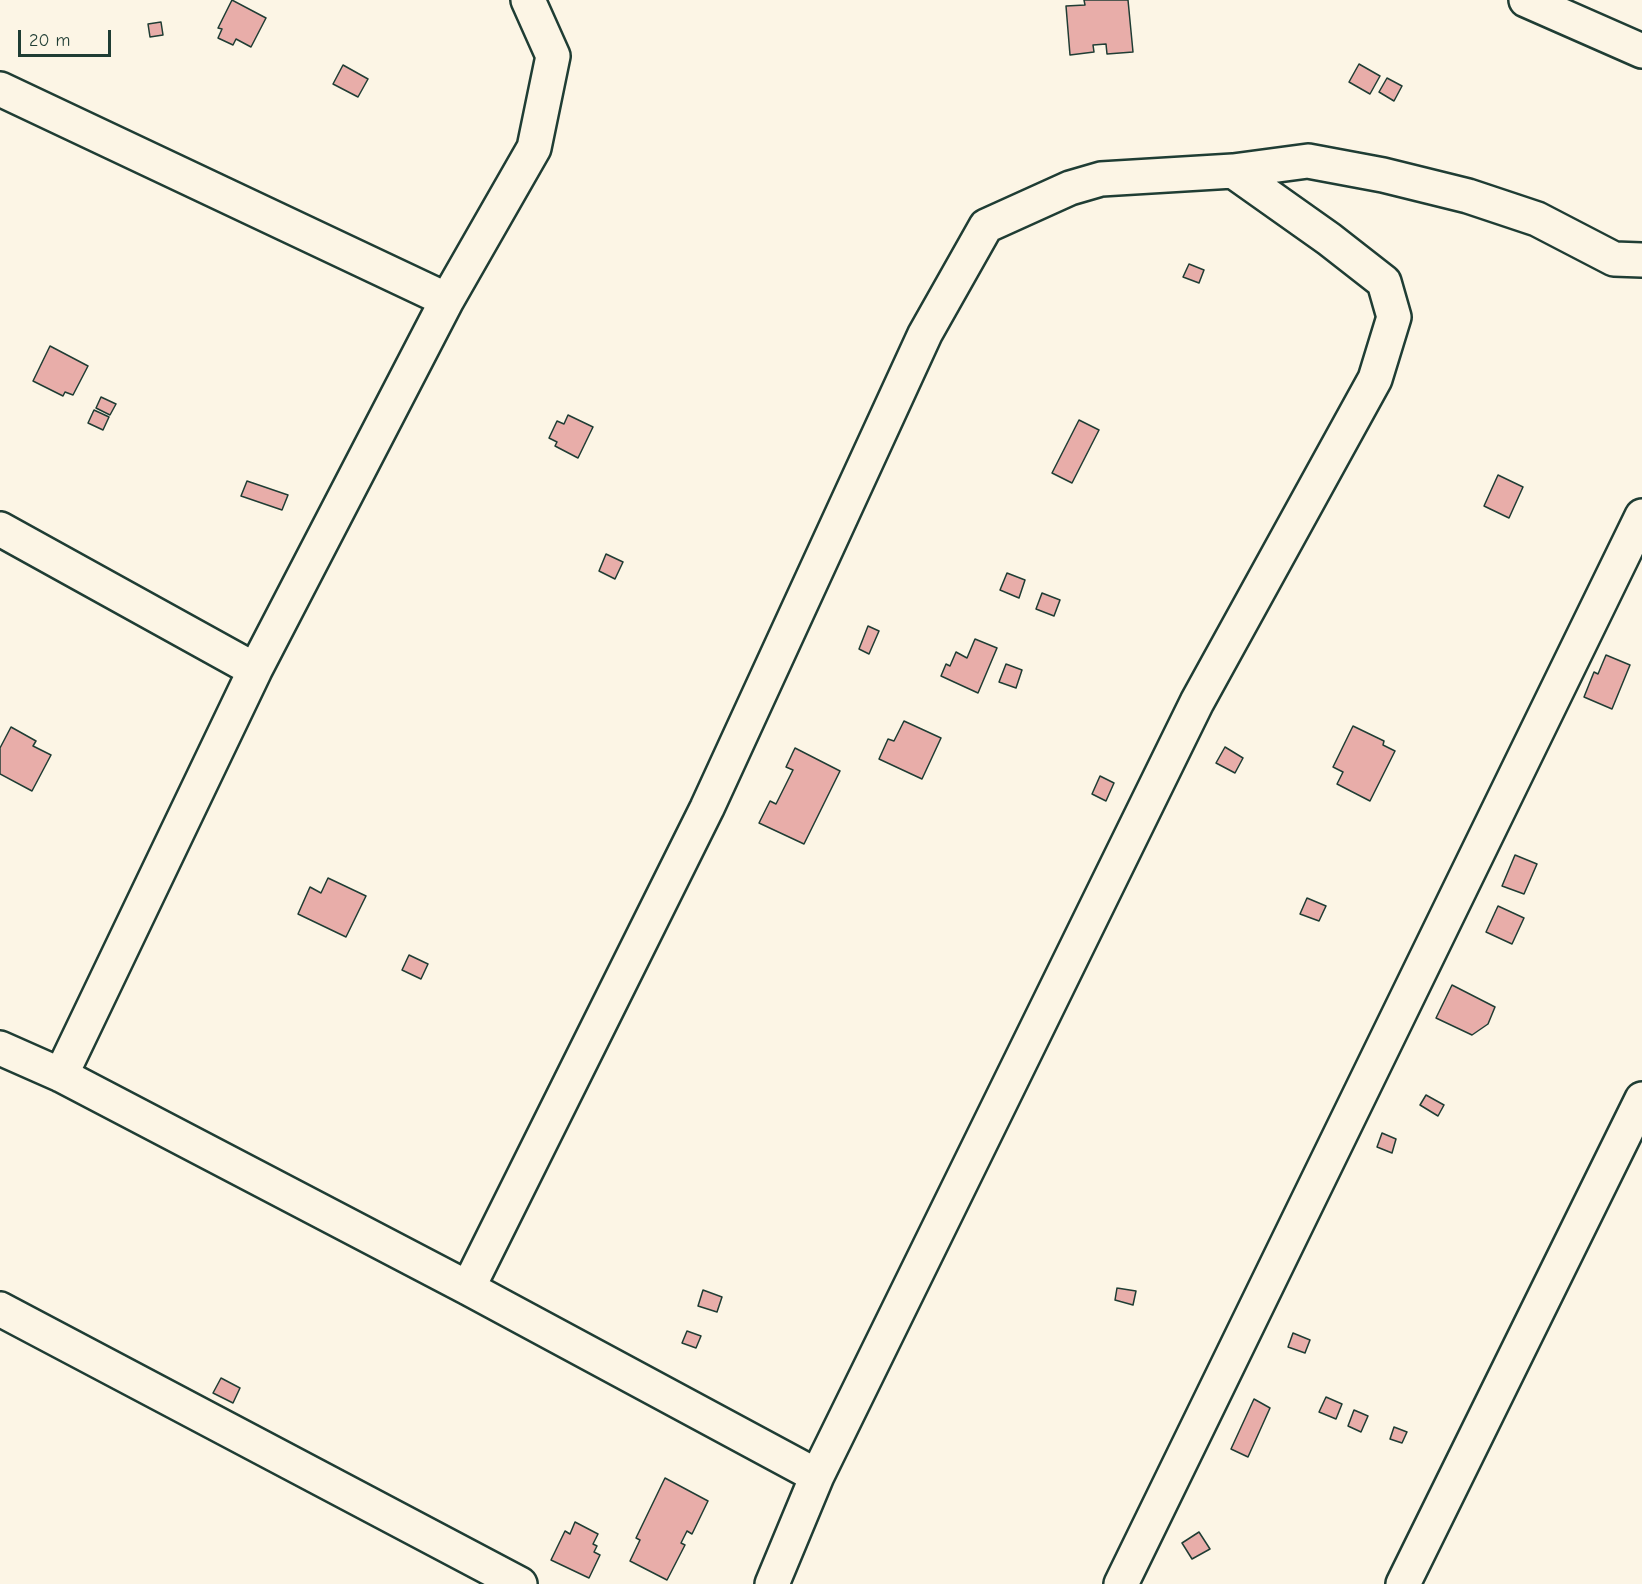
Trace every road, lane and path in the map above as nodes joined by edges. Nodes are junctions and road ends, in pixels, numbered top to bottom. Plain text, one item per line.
1 (528, 0) edge
2 (1526, 0) edge
3 (1642, 51) edge
4 (0, 89) edge
5 (1233, 171) junction
6 (1642, 260) edge
7 (447, 300) junction
8 (1642, 516) edge
9 (0, 528) edge
10 (255, 670) junction
11 (0, 1048) edge
12 (61, 1075) junction
13 (1642, 1099) edge
14 (468, 1288) junction
15 (0, 1310) edge
16 (817, 1476) junction
17 (520, 1584) edge
18 (772, 1584) edge
19 (1121, 1584) edge
20 (1403, 1584) edge

1 - 7 street
2 - 3 street
4 - 7 street
5 - 6 street
5 - 14 street
5 - 16 street
7 - 10 street
8 - 19 street
9 - 10 street
10 - 12 street
11 - 12 street
12 - 14 street
13 - 20 street
14 - 16 street
15 - 17 street
16 - 18 street

